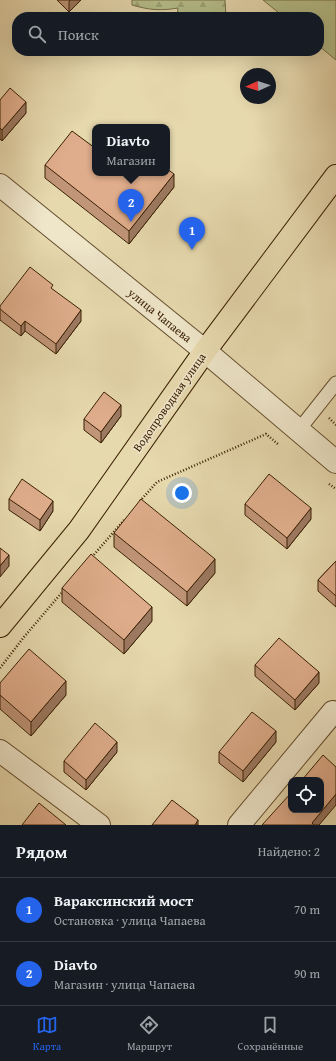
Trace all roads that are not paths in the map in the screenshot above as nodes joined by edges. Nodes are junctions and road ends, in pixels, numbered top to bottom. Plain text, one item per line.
1 (336, 176) edge
2 (0, 185) edge
3 (205, 351) junction
4 (336, 383) edge
5 (298, 431) junction
6 (336, 462) edge
7 (0, 626) edge
8 (333, 712) dead end
9 (0, 751) edge
10 (99, 825) edge
11 (239, 825) edge

1 - 3 main road, Водопроводная улица
2 - 3 street, улица Чапаева
3 - 5 street, улица Чапаева
3 - 7 main road, Водопроводная улица
4 - 5 lane
5 - 6 street, улица Чапаева
8 - 11 street
9 - 10 street

